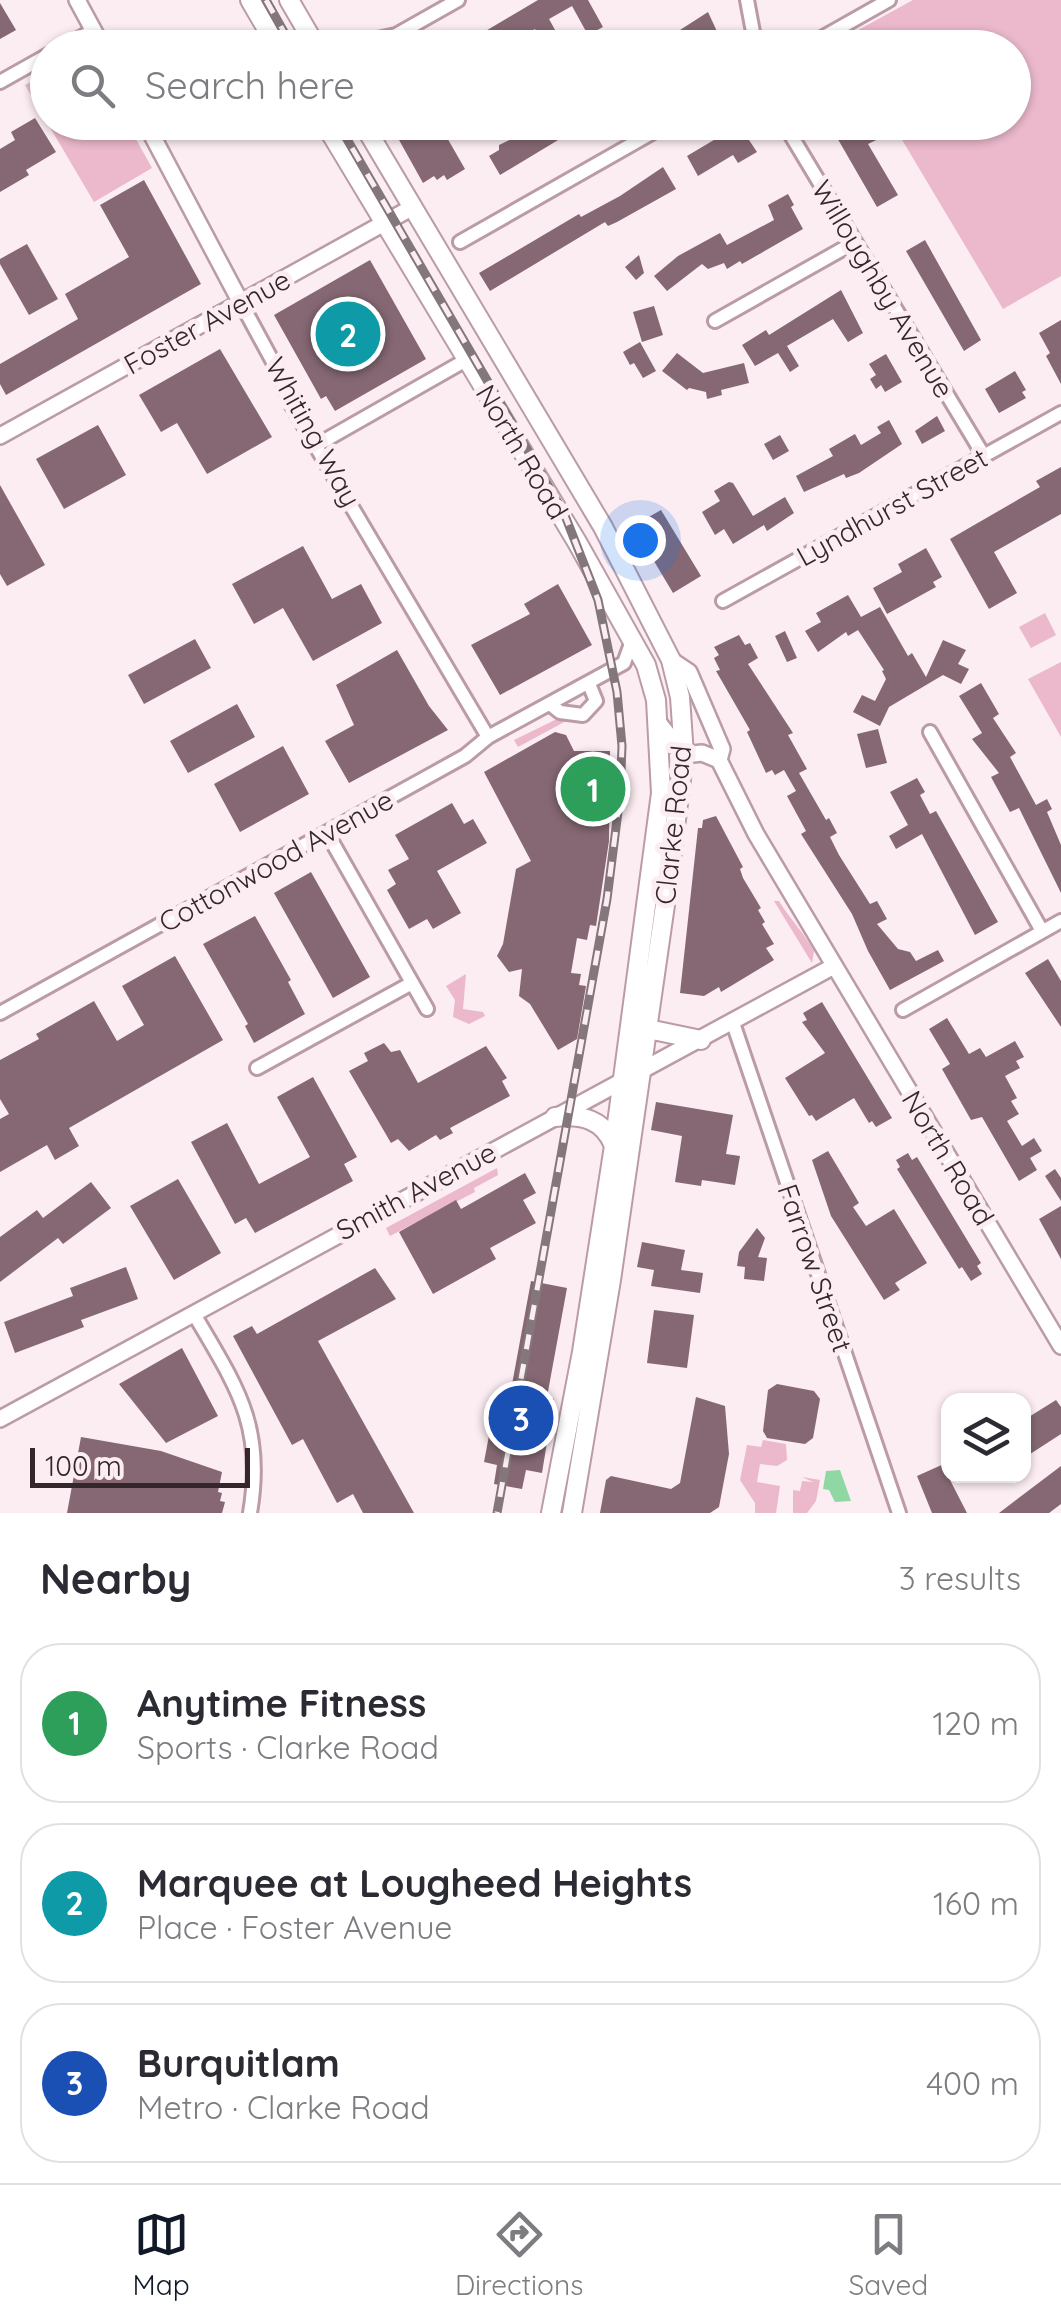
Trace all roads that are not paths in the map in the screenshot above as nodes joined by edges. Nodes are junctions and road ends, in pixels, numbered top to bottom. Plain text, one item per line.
1 (77, 0) edge
2 (250, 0) edge
3 (289, 0) edge
4 (458, 0) edge
5 (746, 0) edge
6 (889, 0) edge
7 (94, 30) edge
8 (268, 30) edge
9 (306, 30) edge
10 (405, 30) edge
11 (752, 30) edge
12 (836, 30) edge
13 (30, 66) edge
14 (0, 82) edge
15 (155, 140) edge
16 (335, 140) edge
17 (373, 140) edge
18 (640, 140) edge
19 (794, 140) edge
20 (413, 207) junction
21 (386, 223) junction
22 (460, 242) dead end
23 (855, 242) junction
24 (241, 303) junction
25 (715, 321) dead end
26 (466, 360) junction
27 (1061, 413) edge
28 (0, 436) edge
29 (315, 446) junction
30 (984, 456) junction
31 (723, 601) dead end
32 (632, 639) junction
33 (671, 660) junction
34 (589, 684) junction
35 (555, 702) junction
36 (658, 722) junction
37 (930, 732) dead end
38 (488, 737) junction
39 (684, 756) junction
40 (719, 760) junction
41 (327, 833) junction
42 (1061, 921) edge
43 (1042, 931) junction
44 (834, 966) junction
45 (412, 982) junction
46 (428, 1008) dead end
47 (903, 1010) dead end
48 (0, 1014) edge
49 (733, 1023) junction
50 (648, 1030) junction
51 (701, 1040) junction
52 (257, 1068) dead end
53 (642, 1072) junction
54 (622, 1082) junction
55 (554, 1117) junction
56 (614, 1146) junction
57 (194, 1314) junction
58 (1061, 1346) edge
59 (582, 1352) junction
60 (596, 1367) junction
61 (0, 1419) edge
62 (250, 1513) edge
63 (551, 1513) edge
64 (572, 1513) edge
65 (899, 1513) edge

1 - 7 street
2 - 8 main road
3 - 9 main road
4 - 10 street
5 - 11 street
6 - 12 street
13 - 14 street
15 - 24 street, Whiting Way
16 - 21 main road, North Road
17 - 20 main road, Clarke Road
18 - 22 street
19 - 23 street, Willoughby Avenue
20 - 21 street, Foster Avenue
20 - 33 main road, Clarke Road
21 - 24 street, Foster Avenue
21 - 26 main road, North Road
23 - 25 street
23 - 30 street, Willoughby Avenue
24 - 28 street, Foster Avenue
24 - 29 street, Whiting Way
26 - 29 street
26 - 32 main road, North Road
27 - 30 street, Lyndhurst Street
29 - 38 street, Whiting Way
30 - 31 street, Lyndhurst Street
32 - 34 street, Cottonwood Avenue
32 - 36 main road, North Road
33 - 39 main road, Clarke Road
33 - 40 street, North Road
34 - 35 street, Cottonwood Avenue
34 - 35 street, Cottonwood Avenue
35 - 38 street, Cottonwood Avenue
36 - 39 street, North Road
36 - 54 main road, Clarke Road
37 - 43 street
38 - 41 street, Cottonwood Avenue
39 - 40 street
39 - 50 main road, Clarke Road
40 - 44 street, North Road
41 - 45 street
41 - 48 street, Cottonwood Avenue
42 - 43 street
43 - 47 street
44 - 49 street, Smith Avenue
44 - 58 street, North Road
45 - 46 street
45 - 52 street
49 - 51 street, Smith Avenue
49 - 65 street, Farrow Street
50 - 51 main road
50 - 53 main road, Clarke Road
51 - 53 street, Smith Avenue
53 - 54 street, Smith Avenue
53 - 60 main road, Clarke Road
54 - 55 street, Smith Avenue
54 - 56 main road, Clarke Road
55 - 56 main road
55 - 57 street, Smith Avenue
56 - 59 main road, Clarke Road
57 - 61 street, Smith Avenue
57 - 62 street
59 - 60 main road
59 - 63 main road, Clarke Road
60 - 64 main road, Clarke Road

